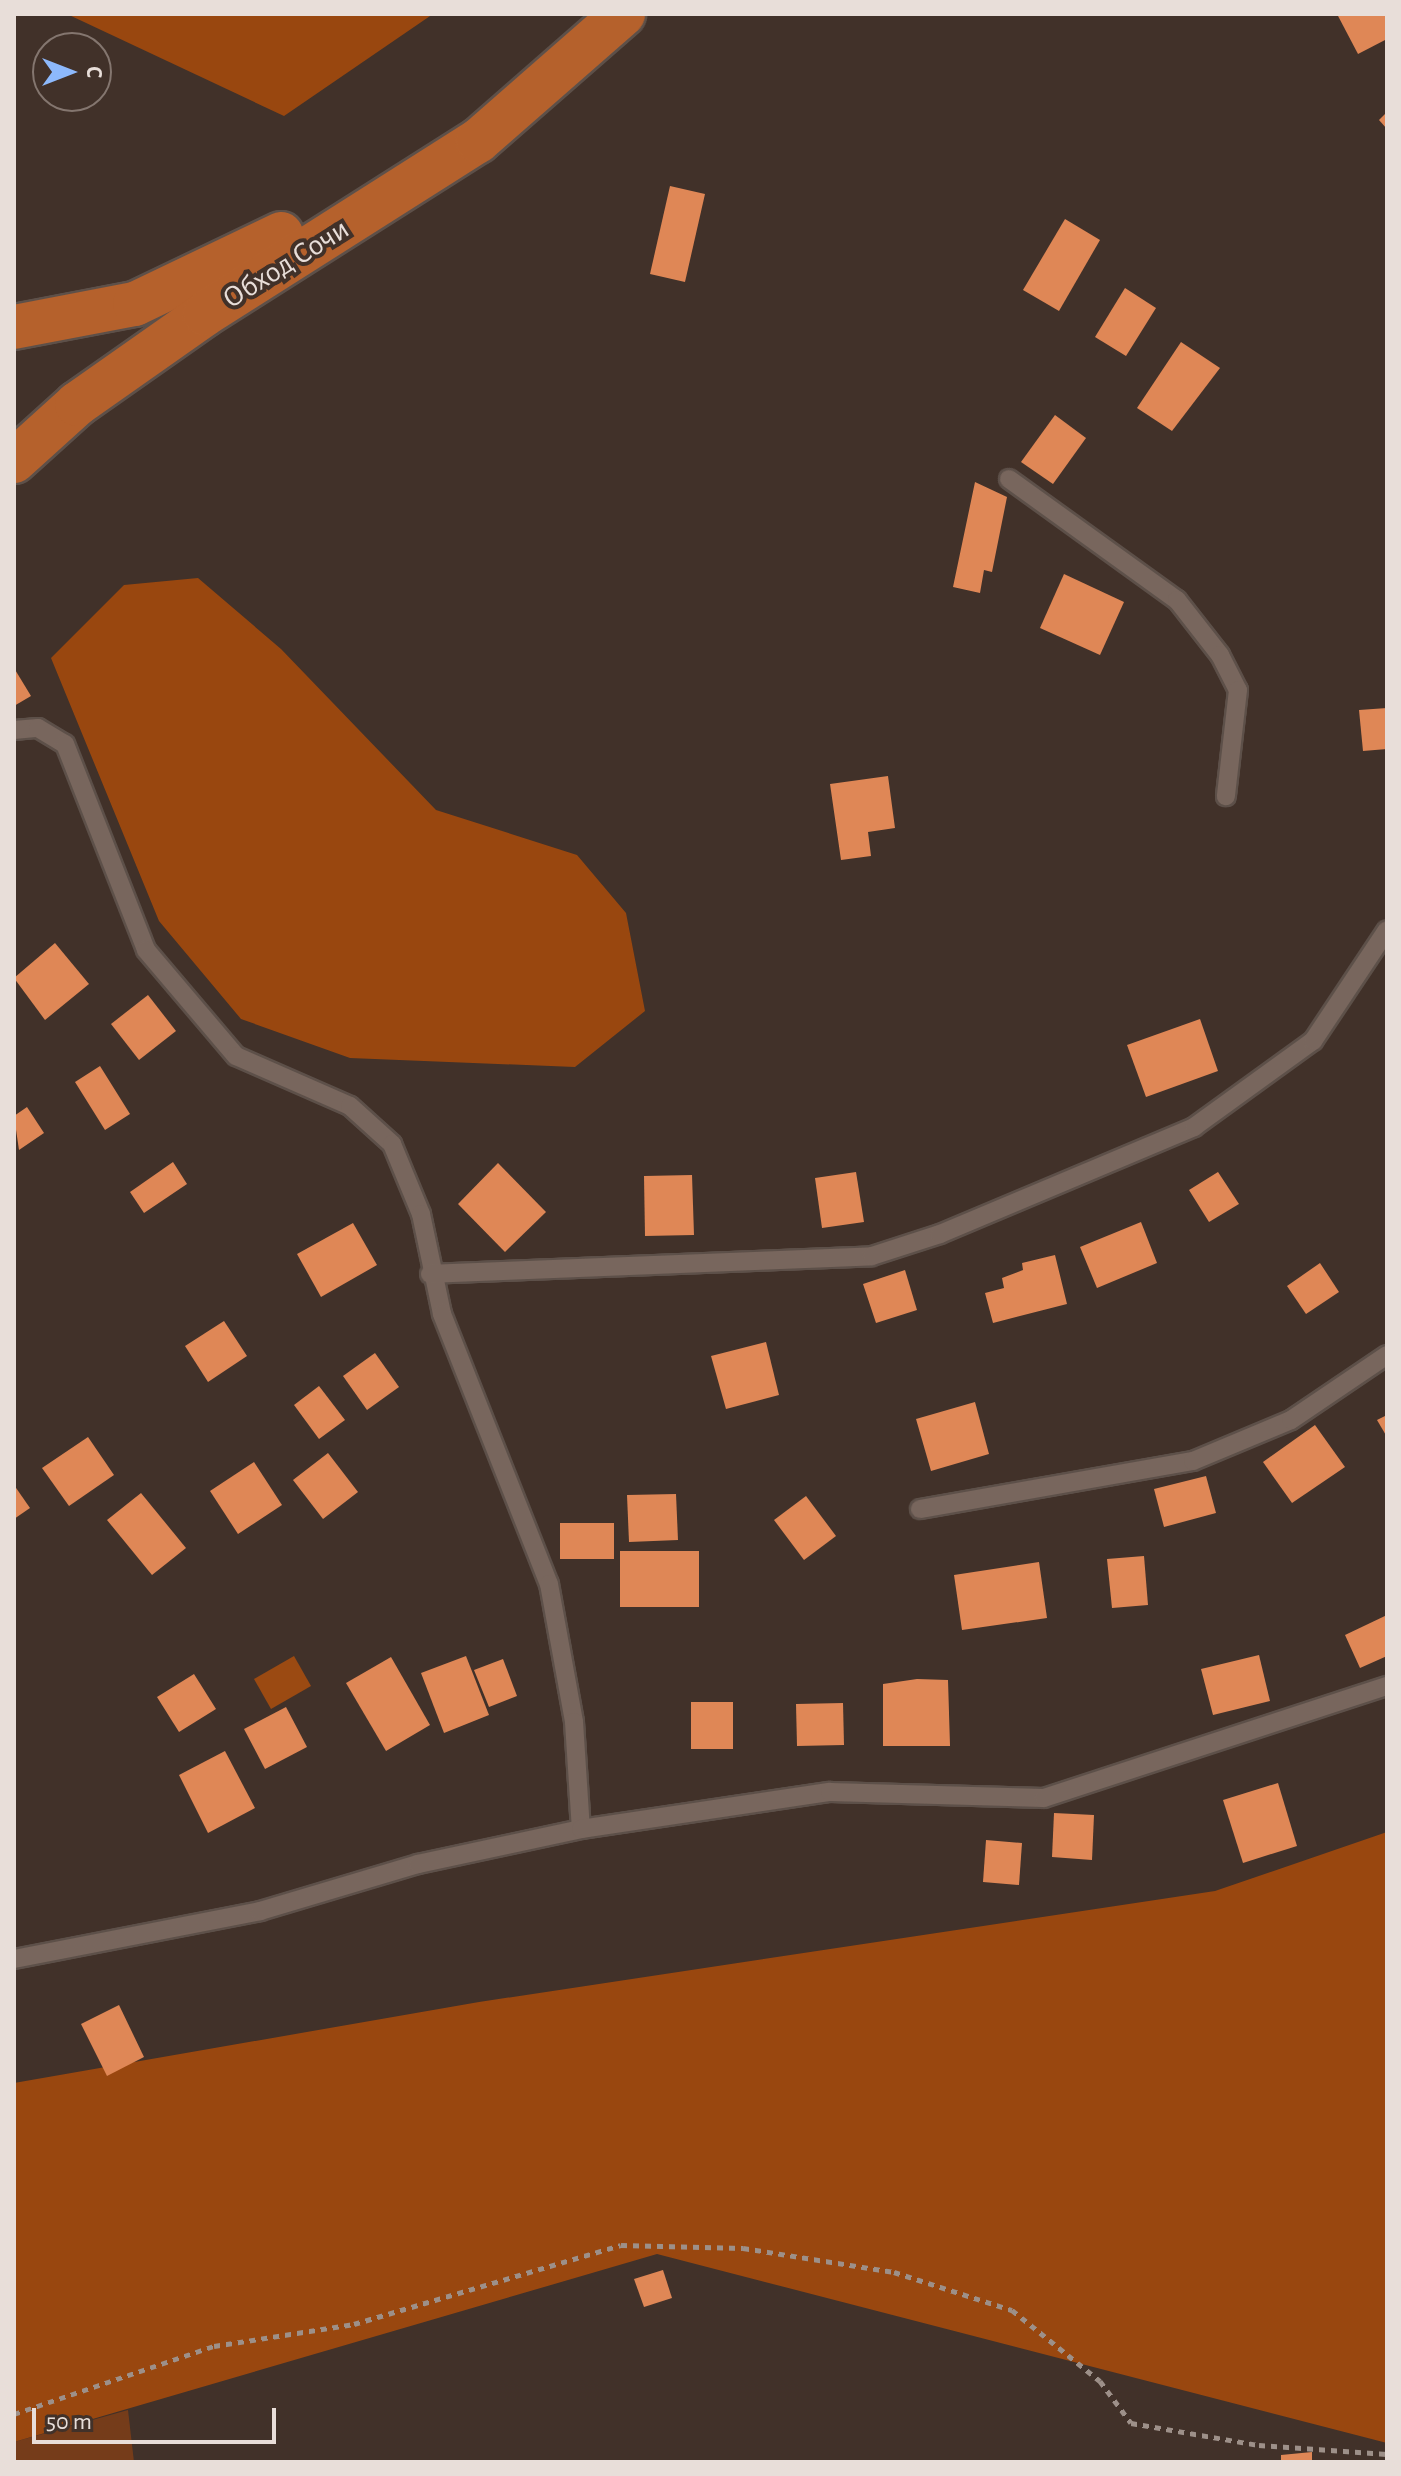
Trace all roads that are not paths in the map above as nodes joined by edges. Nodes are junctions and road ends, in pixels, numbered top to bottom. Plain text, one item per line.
1 (623, 14) edge
2 (557, 69) junction
3 (14, 327) edge
4 (14, 461) edge
5 (1009, 479) dead end
6 (14, 730) edge
7 (1226, 796) dead end
8 (1387, 930) edge
9 (430, 1274) junction
10 (1387, 1355) edge
11 (920, 1509) dead end
12 (1387, 1686) edge
13 (581, 1829) junction
14 (14, 1959) edge

1 - 2 highway, Обход Сочи
2 - 3 highway, Обход Сочи
2 - 4 highway, Обход Сочи
5 - 7 lane
6 - 9 lane
8 - 9 lane
9 - 13 lane
10 - 11 lane
12 - 13 lane
13 - 14 lane

